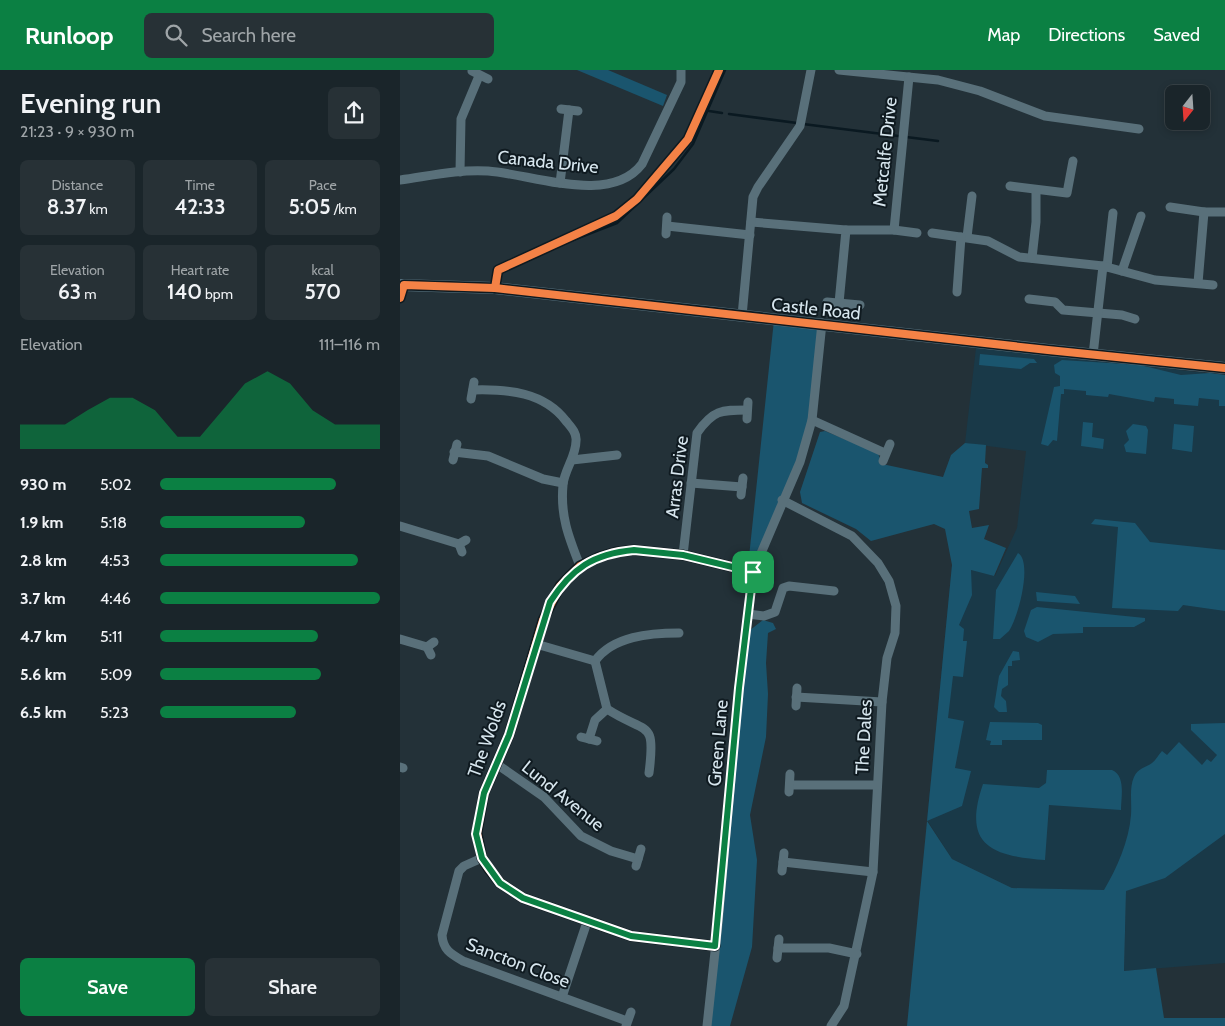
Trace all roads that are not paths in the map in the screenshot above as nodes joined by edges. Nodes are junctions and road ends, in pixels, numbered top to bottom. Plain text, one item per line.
1 (681, 70) edge
2 (719, 70) edge
3 (811, 70) edge
4 (839, 70) edge
5 (480, 75) edge
6 (909, 77) junction
7 (569, 110) dead end
8 (1139, 129) dead end
9 (1073, 161) dead end
10 (460, 172) junction
11 (400, 180) edge
12 (560, 183) junction
13 (1010, 186) dead end
14 (1036, 190) junction
15 (972, 196) dead end
16 (1170, 206) dead end
17 (1204, 212) junction
18 (1225, 212) edge
19 (1113, 213) dead end
20 (1141, 216) dead end
21 (751, 222) junction
22 (667, 225) dead end
23 (846, 230) junction
24 (894, 230) junction
25 (917, 233) dead end
26 (932, 233) dead end
27 (750, 234) junction
28 (964, 237) junction
29 (1032, 258) junction
30 (1105, 267) junction
31 (1122, 271) junction
32 (1198, 283) junction
33 (1213, 284) dead end
34 (402, 285) edge
35 (495, 288) junction
36 (957, 292) dead end
37 (400, 298) edge
38 (1029, 299) dead end
39 (827, 302) dead end
40 (840, 303) junction
41 (860, 305) dead end
42 (1098, 313) junction
43 (742, 316) junction
44 (1135, 319) dead end
45 (822, 323) junction
46 (1093, 355) junction
47 (1225, 368) edge
48 (473, 390) dead end
49 (748, 410) dead end
50 (812, 420) junction
51 (890, 444) dead end
52 (454, 452) dead end
53 (617, 455) dead end
54 (572, 460) junction
55 (690, 482) junction
56 (563, 483) junction
57 (742, 487) dead end
58 (782, 500) junction
59 (400, 526) edge
60 (462, 545) dead end
61 (683, 555) junction
62 (580, 566) junction
63 (753, 572) junction
64 (834, 590) dead end
65 (748, 614) junction
66 (400, 639) edge
67 (536, 644) junction
68 (680, 644) dead end
69 (430, 648) dead end
70 (594, 661) junction
71 (796, 697) dead end
72 (882, 702) junction
73 (607, 709) junction
74 (589, 739) dead end
75 (498, 765) junction
76 (652, 768) dead end
77 (790, 774) dead end
78 (878, 786) junction
79 (641, 849) dead end
80 (482, 858) junction
81 (783, 862) dead end
82 (873, 872) junction
83 (587, 922) junction
84 (715, 946) junction
85 (857, 954) junction
86 (777, 958) dead end
87 (562, 997) junction
88 (628, 1019) edge
89 (707, 1026) edge
90 (831, 1026) edge

1 - 12 street, Canada Drive
2 - 35 street
3 - 21 street
4 - 6 street
5 - 10 street
6 - 8 street
6 - 24 street, Metcalfe Drive
7 - 12 street
9 - 14 street
10 - 11 street, Canada Drive
10 - 12 street, Canada Drive
13 - 14 street
14 - 29 street
15 - 28 street
16 - 17 street
17 - 18 street
17 - 32 street
19 - 30 street
20 - 31 street
21 - 23 street
21 - 27 street
22 - 27 street
23 - 24 street
23 - 40 street
24 - 25 street
26 - 28 street
27 - 43 street
28 - 29 street
28 - 36 street
29 - 30 street
30 - 31 street
30 - 42 street
31 - 32 street
32 - 33 street
34 - 35 street, Castle Road
34 - 37 street
35 - 43 street, Castle Road
38 - 42 street
39 - 40 street
40 - 41 street
42 - 44 street
42 - 46 street
43 - 45 street, Castle Road
45 - 46 street, Castle Road
45 - 50 street, Green Lane
46 - 47 street, Castle Road
48 - 54 street
49 - 55 street, Arras Drive
50 - 51 street
50 - 58 street, Green Lane
52 - 56 street
53 - 54 street
54 - 56 street
55 - 57 street
55 - 61 street, Arras Drive
56 - 62 street
58 - 63 street, Green Lane
58 - 72 street, The Dales
59 - 60 street
61 - 62 street, The Wolds
61 - 63 street, The Wolds
62 - 67 street, The Wolds
63 - 65 street, Green Lane
64 - 65 street
65 - 84 street, Green Lane
66 - 69 street
67 - 70 street
67 - 75 street, The Wolds
68 - 70 street
70 - 73 street
71 - 72 street
72 - 78 street, The Dales
73 - 74 street
73 - 76 street
75 - 79 street, Lund Avenue
75 - 80 street, The Wolds
77 - 78 street
78 - 82 street, The Dales
80 - 83 street, The Wolds
80 - 87 street, Sancton Close
81 - 82 street
82 - 85 street, The Dales
83 - 84 street, The Wolds
83 - 87 street
84 - 89 street, Green Lane
85 - 86 street
85 - 90 street, The Dales
87 - 88 street, Sancton Close

